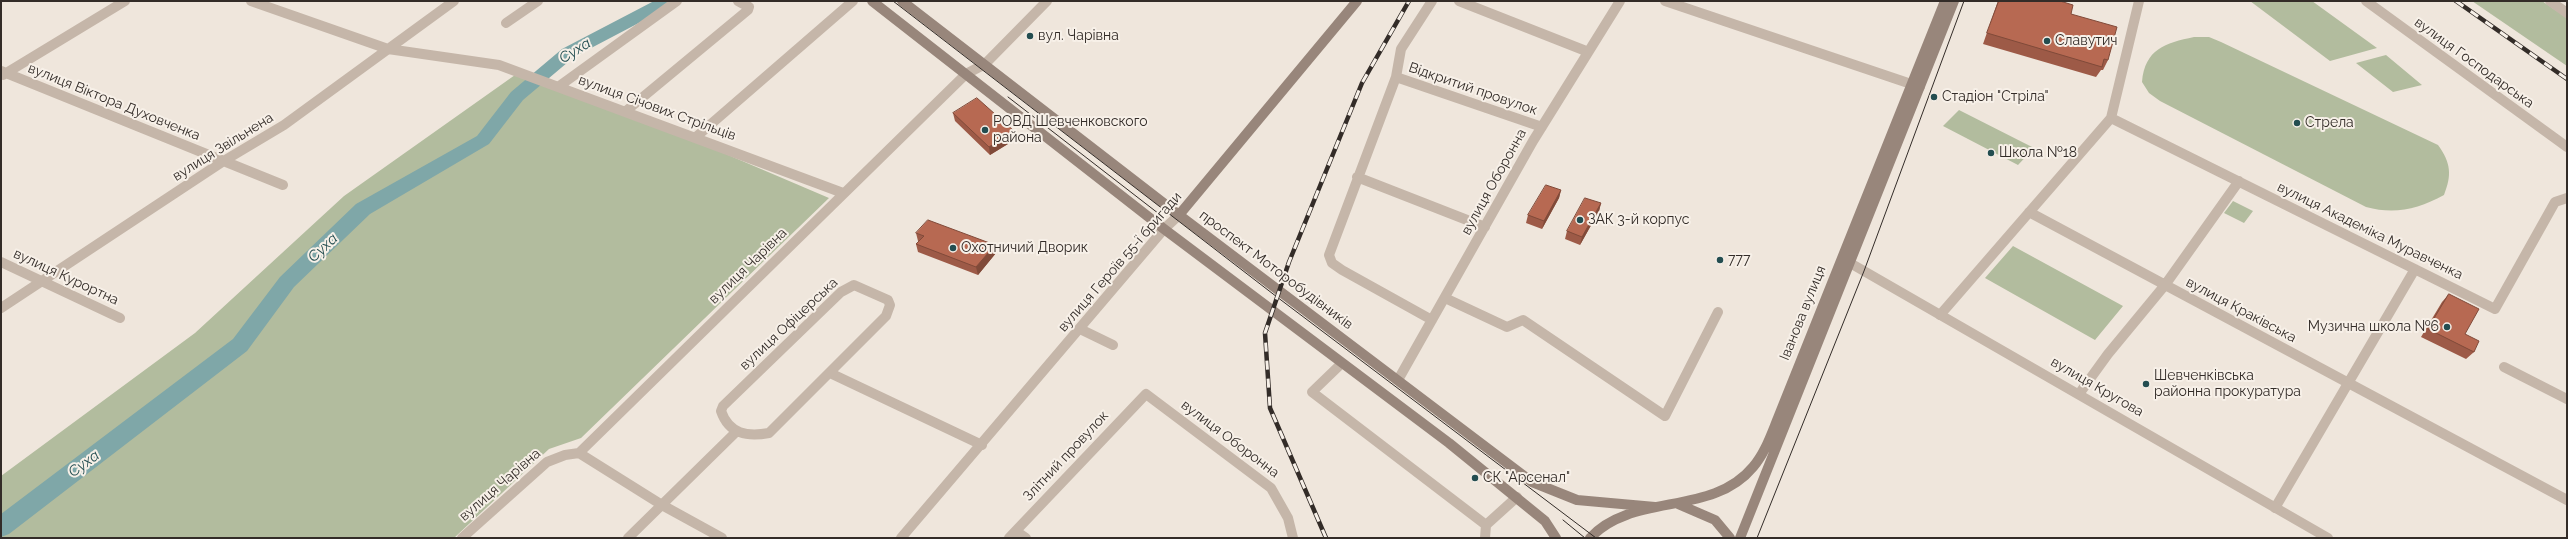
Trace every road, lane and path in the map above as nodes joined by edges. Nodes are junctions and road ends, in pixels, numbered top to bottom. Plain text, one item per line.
1 (125, 1) edge
2 (251, 1) edge
3 (454, 1) edge
4 (538, 1) edge
5 (677, 1) edge
6 (738, 1) edge
7 (853, 1) edge
8 (872, 1) edge
9 (902, 1) edge
10 (1047, 1) edge
11 (1357, 1) edge
12 (1432, 1) edge
13 (1459, 1) edge
14 (1620, 1) edge
15 (1665, 1) edge
16 (1945, 1) edge
17 (1954, 1) edge
18 (2139, 1) edge
19 (2366, 1) edge
20 (2550, 1) edge
21 (2567, 13) edge
22 (506, 22) dead end
23 (388, 49) junction
24 (1586, 51) junction
25 (985, 64) junction
26 (3, 74) edge
27 (966, 74) junction
28 (1396, 77) junction
29 (1916, 86) junction
30 (558, 87) junction
31 (626, 111) junction
32 (2111, 118) junction
33 (1542, 128) junction
34 (696, 137) junction
35 (2567, 147) edge
36 (222, 162) junction
37 (1357, 177) junction
38 (2239, 181) junction
39 (283, 185) dead end
40 (843, 193) junction
41 (2567, 198) edge
42 (2029, 212) junction
43 (1179, 215) junction
44 (1485, 227) junction
45 (1164, 229) junction
46 (1, 262) edge
47 (1850, 263) junction
48 (2415, 269) junction
49 (42, 280) junction
50 (2165, 285) junction
51 (1444, 298) junction
52 (1, 308) edge
53 (1718, 312) dead end
54 (1940, 315) junction
55 (120, 318) dead end
56 (1432, 320) junction
57 (1080, 330) junction
58 (1113, 345) dead end
59 (1341, 364) junction
60 (2504, 367) dead end
61 (830, 373) junction
62 (1398, 380) junction
63 (2348, 383) junction
64 (1146, 394) joint
65 (2079, 394) junction
66 (2567, 399) edge
67 (735, 433) junction
68 (982, 445) junction
69 (579, 453) junction
70 (1516, 497) junction
71 (2567, 500) edge
72 (1678, 504) junction
73 (662, 505) junction
74 (1655, 507) junction
75 (2275, 508) junction
76 (1486, 525) junction
77 (1012, 535) edge
78 (462, 538) edge
79 (628, 538) edge
80 (722, 538) edge
81 (901, 538) edge
82 (1026, 538) edge
83 (1293, 538) edge
84 (1485, 538) edge
85 (1556, 538) edge
86 (1590, 538) edge
87 (1730, 538) edge
88 (1740, 538) edge
89 (2328, 538) edge

1 - 26 street
2 - 23 street, вулиця Січових Стрільців
3 - 23 street, вулиця Звільнена
4 - 22 street
5 - 30 street
6 - 31 street
7 - 34 street
8 - 27 main road
9 - 25 main road, проспект Моторобудівників
10 - 25 street, вулиця Чарівна
11 - 43 main road, вулиця Героїв 55-ї бригади
12 - 28 street
13 - 24 street
14 - 24 street, вулиця Оборонна
15 - 29 street
16 - 29 main road, Іванова вулиця
17 - 29 main road, Іванова вулиця
18 - 32 street
19 - 35 street, вулиця Господарська
20 - 21 street
23 - 30 street, вулиця Січових Стрільців
23 - 36 street, вулиця Звільнена
24 - 33 street, вулиця Оборонна
25 - 27 street, вулиця Чарівна
25 - 43 main road, проспект Моторобудівників
26 - 36 street, вулиця Віктора Духовченка
27 - 40 street, вулиця Чарівна
27 - 45 main road
28 - 33 street, Відкритий провулок
28 - 37 street
29 - 47 main road, Іванова вулиця
29 - 72 main road, Іванова вулиця
30 - 31 street, вулиця Січових Стрільців
31 - 34 street, вулиця Січових Стрільців
32 - 38 street, вулиця Академіка Муравченка
32 - 42 street
33 - 44 street, вулиця Оборонна
34 - 40 street, вулиця Січових Стрільців
36 - 39 street, вулиця Віктора Духовченка
36 - 49 street, вулиця Звільнена
37 - 44 street
37 - 56 street
38 - 48 street, вулиця Академіка Муравченка
38 - 50 street
40 - 69 street, вулиця Чарівна
41 - 48 street, вулиця Академіка Муравченка
42 - 50 street, вулиця Краківська
42 - 54 street
43 - 45 street, вулиця Героїв 55-ї бригади
43 - 62 main road, проспект Моторобудівників
44 - 51 street, вулиця Оборонна
45 - 57 street, вулиця Героїв 55-ї бригади
45 - 59 main road
46 - 49 street, вулиця Курортна
47 - 54 street, вулиця Кругова
47 - 88 main road, Іванова вулиця
48 - 63 street
49 - 52 street, вулиця Звільнена
49 - 55 street, вулиця Курортна
50 - 63 street, вулиця Краківська
50 - 65 street
51 - 53 street
51 - 56 street, вулиця Оборонна
54 - 65 street, вулиця Кругова
56 - 62 street, вулиця Оборонна
57 - 58 street
57 - 68 street, вулиця Героїв 55-ї бригади
59 - 70 main road
59 - 76 street
60 - 66 street
61 - 67 street, вулиця Офіцерська
61 - 67 street, вулиця Офіцерська
61 - 68 street
62 - 74 main road, проспект Моторобудівників
63 - 71 street, вулиця Краківська
63 - 75 street
64 - 77 street, Злітний провулок
64 - 83 street, вулиця Оборонна
65 - 75 street, вулиця Кругова
67 - 73 street
68 - 81 street, вулиця Героїв 55-ї бригади
69 - 73 street
69 - 78 street, вулиця Чарівна
70 - 76 street
70 - 85 main road
72 - 74 main road, Іванова вулиця
72 - 87 main road
73 - 79 street
73 - 80 street
74 - 86 main road, Іванова вулиця
75 - 89 street, вулиця Кругова
76 - 84 street
77 - 82 street

